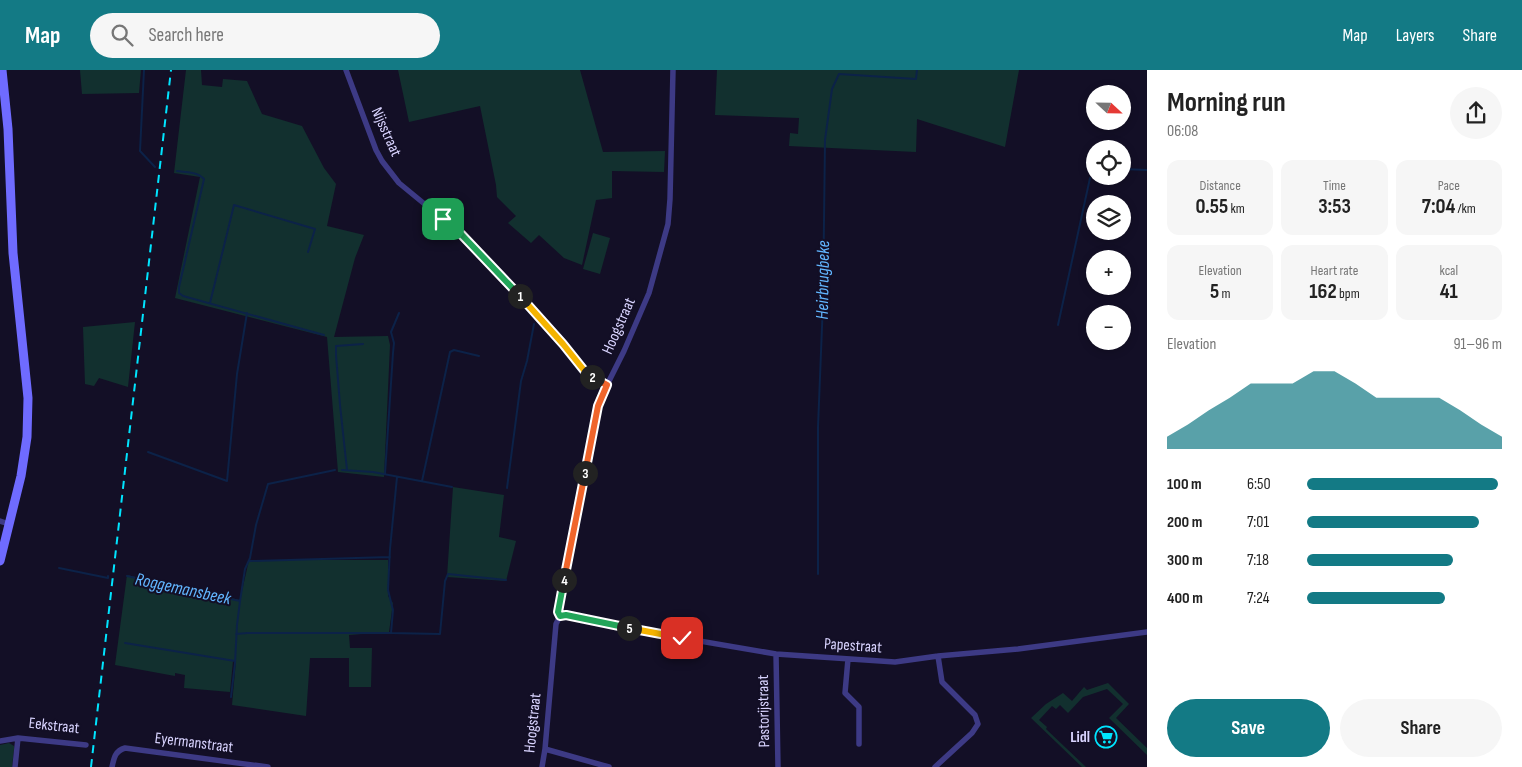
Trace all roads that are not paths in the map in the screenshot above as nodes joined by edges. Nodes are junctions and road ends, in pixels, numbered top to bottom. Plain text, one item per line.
1 (2, 70) edge
2 (346, 70) edge
3 (673, 70) edge
4 (607, 385) junction
5 (4, 523) edge
6 (0, 561) edge
7 (560, 616) junction
8 (1147, 632) edge
9 (776, 654) junction
10 (938, 656) junction
11 (848, 659) junction
12 (18, 738) junction
13 (0, 741) edge
14 (859, 744) dead end
15 (86, 745) dead end
16 (545, 749) junction
17 (15, 767) edge
18 (112, 767) edge
19 (268, 767) edge
20 (542, 767) edge
21 (609, 767) edge
22 (778, 767) edge
23 (935, 767) edge

1 - 5 street
2 - 4 street, Nijsstraat
3 - 4 street, Hoogstraat
4 - 7 street, Hoogstraat
5 - 6 street
7 - 9 street, Papestraat
7 - 16 street, Hoogstraat
8 - 10 street, Papestraat
9 - 11 street, Papestraat
9 - 22 street, Pastorijstraat
10 - 11 street, Papestraat
10 - 23 street
11 - 14 street
12 - 13 street, Eekstraat
12 - 15 street, Eekstraat
12 - 17 street, Eekstraat
16 - 20 street, Hoogstraat
16 - 21 street
18 - 19 street, Eyermanstraat

